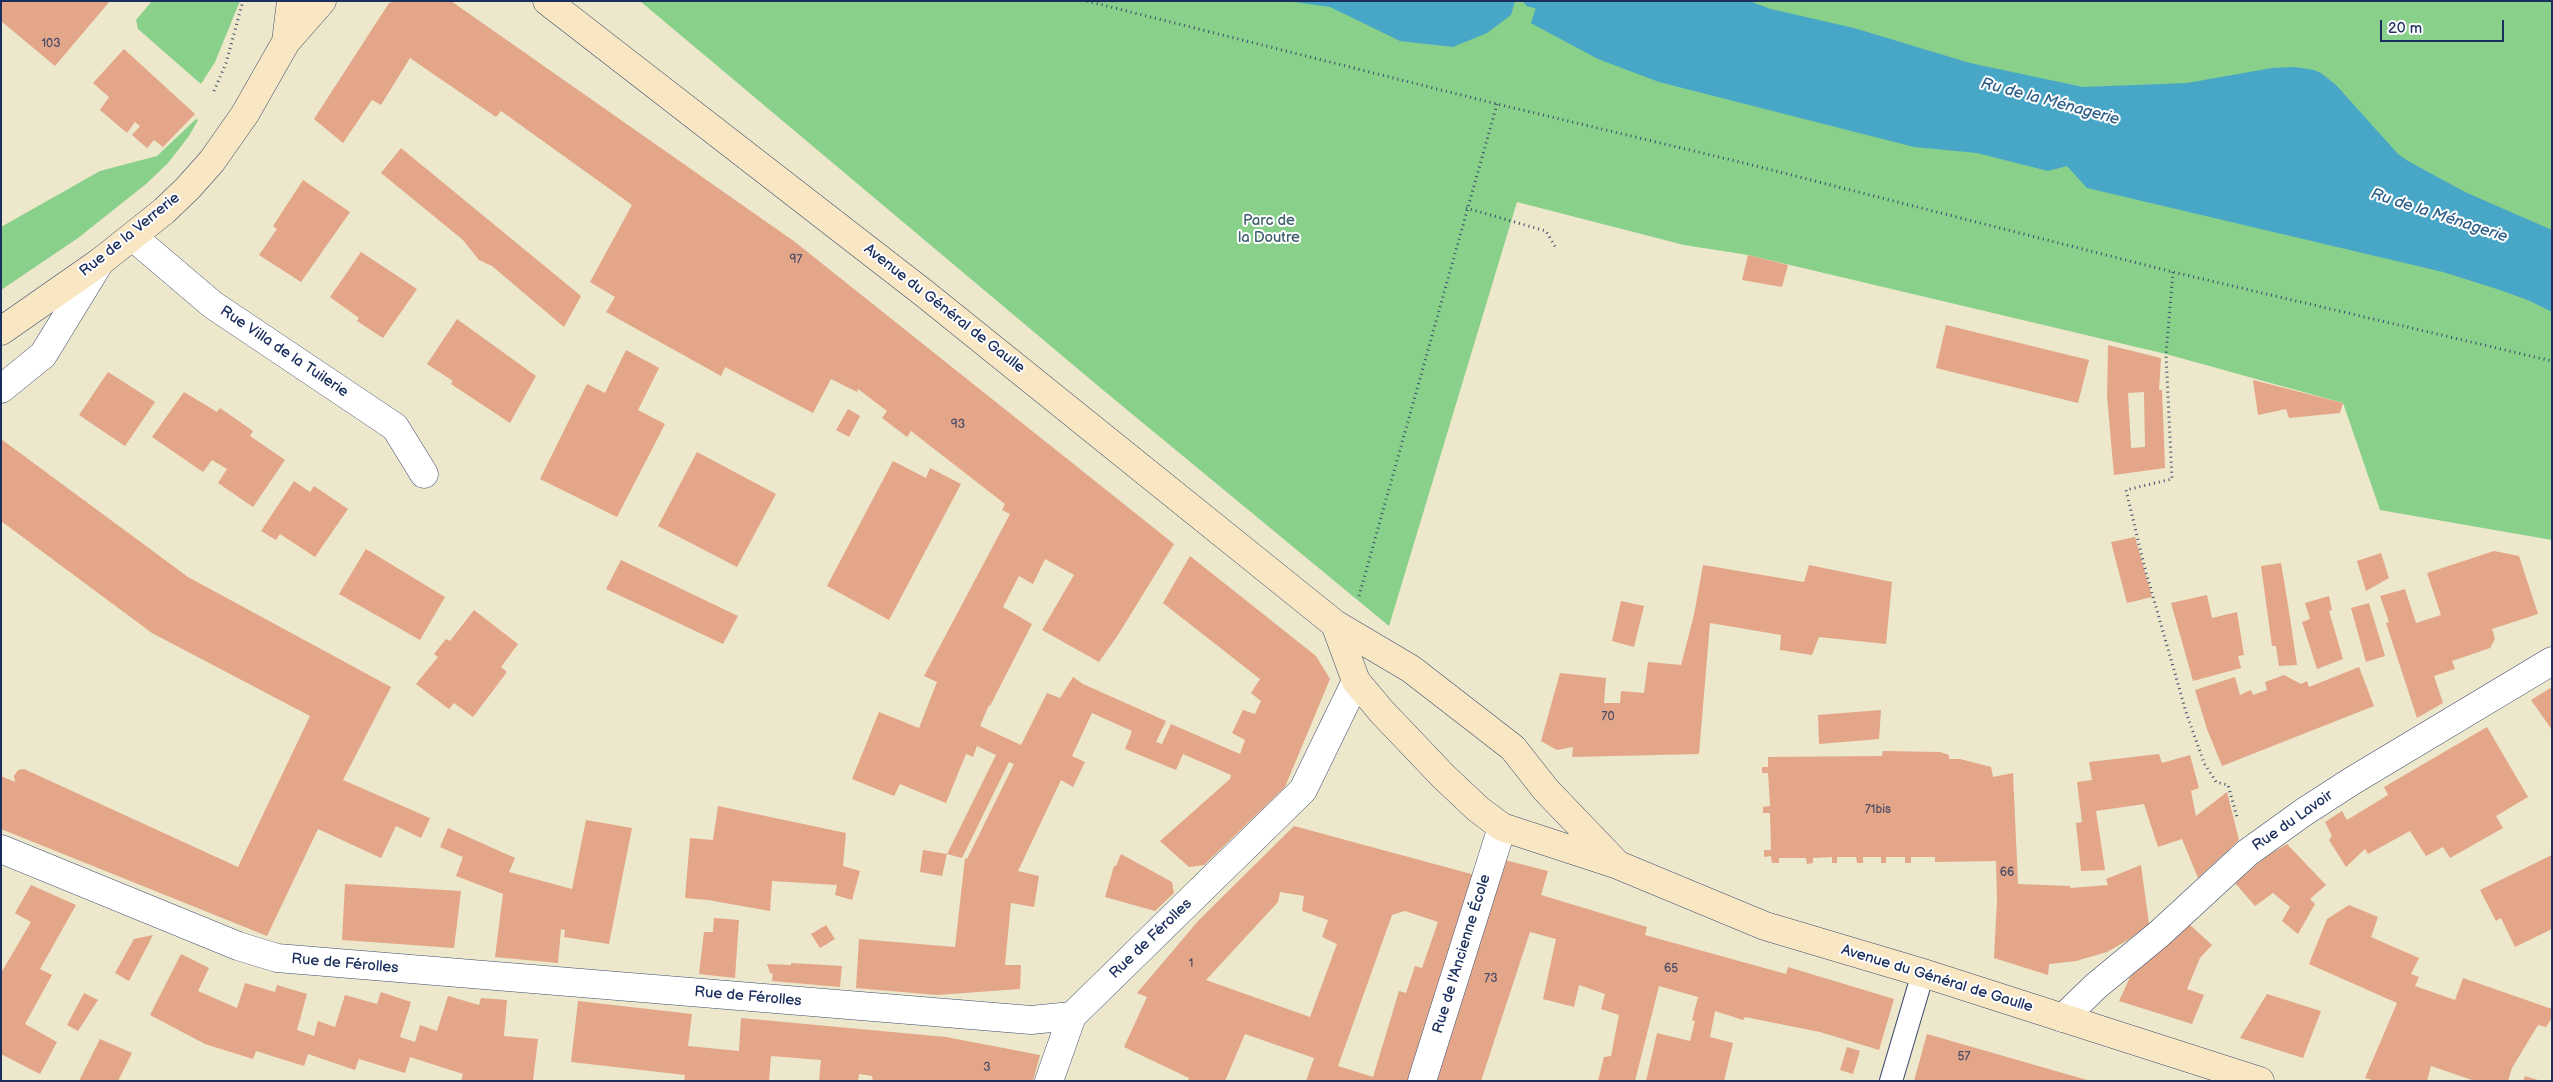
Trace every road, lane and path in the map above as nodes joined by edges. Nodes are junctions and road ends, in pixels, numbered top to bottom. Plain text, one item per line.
1 (243, 1) edge
2 (291, 1) edge
3 (322, 1) edge
4 (547, 1) edge
5 (1087, 1) edge
6 (286, 42) junction
7 (212, 96) dead end
8 (1497, 104) junction
9 (1466, 208) junction
10 (133, 237) junction
11 (1556, 248) dead end
12 (100, 262) junction
13 (2173, 272) junction
14 (1, 331) edge
15 (2552, 361) edge
16 (1, 389) edge
17 (424, 474) dead end
18 (1358, 599) dead end
19 (1335, 624) junction
20 (2552, 661) edge
21 (1356, 681) junction
22 (1502, 826) junction
23 (1, 849) edge
24 (2247, 853) junction
25 (1618, 865) junction
26 (1923, 973) junction
27 (1072, 1016) junction
28 (2063, 1018) junction
29 (1049, 1081) edge
30 (1422, 1081) edge
31 (1891, 1081) edge
32 (2260, 1081) edge

1 - 7 path
2 - 6 main road, Rue de la Verrerie
3 - 6 main road, Rue de la Verrerie
4 - 19 main road, Avenue du Général de Gaulle
5 - 8 path
6 - 10 main road, Rue de la Verrerie
8 - 9 path
8 - 13 path
9 - 11 path
9 - 18 path
10 - 12 main road, Rue de la Verrerie
10 - 17 street, Rue Villa de la Tuilerie
12 - 14 main road, Rue de la Verrerie
12 - 16 street
13 - 15 path
13 - 24 path
19 - 21 main road, Avenue du Général de Gaulle
19 - 25 main road, Avenue du Général de Gaulle
20 - 24 street, Rue du Lavoir
21 - 22 main road, Avenue du Général de Gaulle
21 - 27 street, Rue de Férolles
22 - 25 main road, Avenue du Général de Gaulle
22 - 30 street, Rue de l'Ancienne École
23 - 27 street, Rue de Férolles
24 - 28 street, Rue du Lavoir
25 - 26 main road, Avenue du Général de Gaulle
26 - 28 main road, Avenue du Général de Gaulle
26 - 31 lane
27 - 29 street
28 - 32 main road, Avenue du Général de Gaulle

